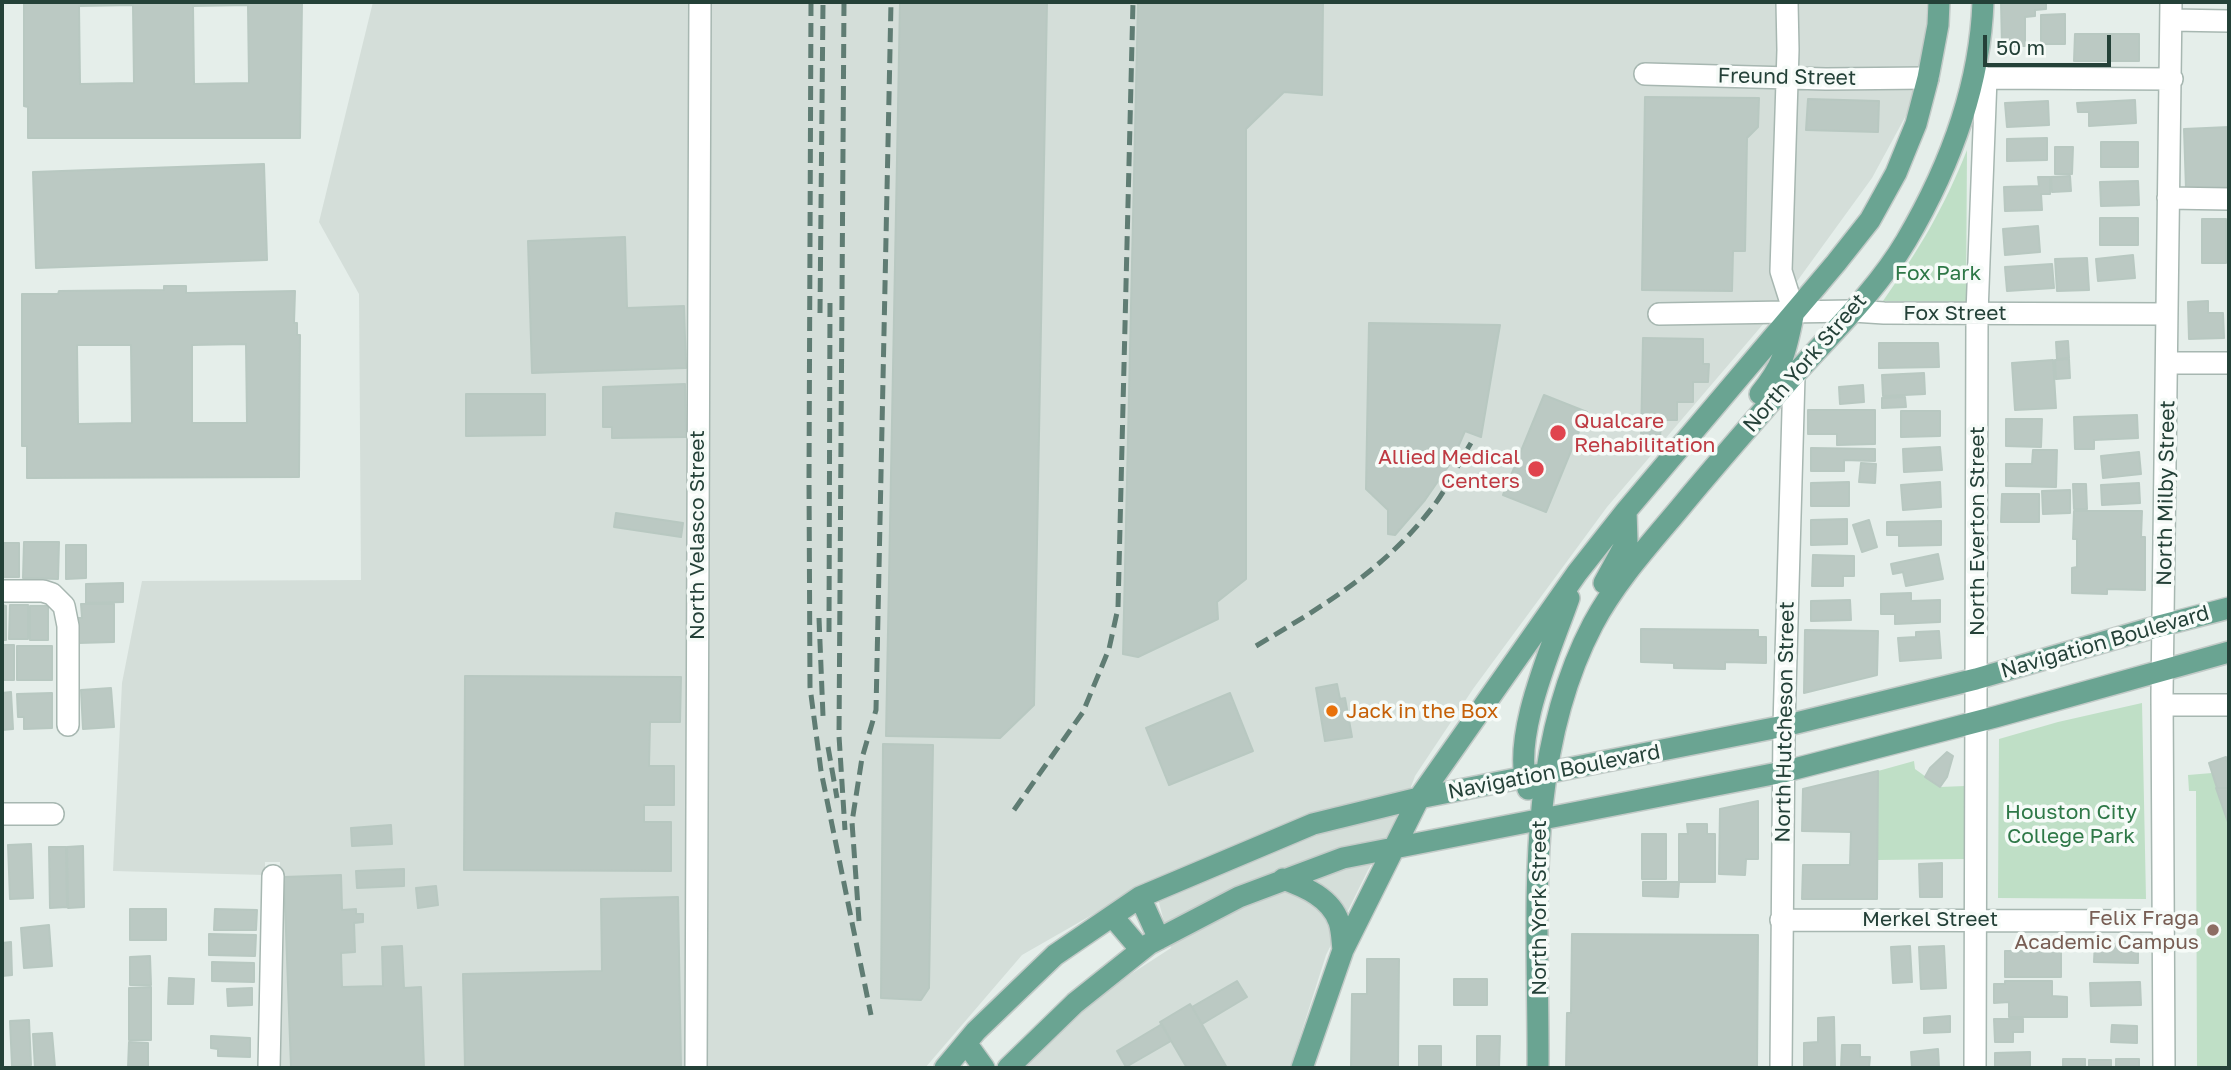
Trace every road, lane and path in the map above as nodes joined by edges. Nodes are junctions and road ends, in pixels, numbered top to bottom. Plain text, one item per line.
1 (700, 2) edge
2 (1787, 2) edge
3 (1939, 2) edge
4 (1983, 2) edge
5 (2172, 11) edge
6 (2229, 20) edge
7 (1645, 74) dead end
8 (1981, 76) junction
9 (1785, 77) junction
10 (1928, 78) junction
11 (2172, 79) junction
12 (2168, 198) junction
13 (2229, 199) edge
14 (1853, 311) junction
15 (1794, 312) junction
16 (1977, 313) junction
17 (1659, 314) dead end
18 (2167, 314) junction
19 (2168, 363) junction
20 (2229, 363) edge
21 (1794, 376) junction
22 (1699, 486) junction
23 (1626, 511) junction
24 (1577, 573) junction
25 (2, 591) edge
26 (2229, 608) edge
27 (2164, 625) junction
28 (1581, 651) junction
29 (2229, 652) edge
30 (2163, 671) junction
31 (1976, 679) junction
32 (2162, 705) junction
33 (2229, 705) edge
34 (1976, 722) junction
35 (68, 725) dead end
36 (1784, 726) junction
37 (1783, 772) junction
38 (1534, 777) junction
39 (1419, 798) junction
40 (2, 814) edge
41 (53, 814) dead end
42 (1539, 821) junction
43 (1395, 848) junction
44 (273, 876) dead end
45 (1283, 879) junction
46 (1140, 897) junction
47 (1112, 917) junction
48 (1975, 919) junction
49 (1781, 920) junction
50 (2162, 920) junction
51 (1160, 939) junction
52 (1141, 950) junction
53 (1343, 950) junction
54 (966, 1043) junction
55 (270, 1068) edge
56 (696, 1068) edge
57 (945, 1068) edge
58 (984, 1068) edge
59 (1008, 1068) edge
60 (1302, 1068) edge
61 (1538, 1068) edge
62 (1781, 1068) edge
63 (1975, 1068) edge
64 (2164, 1068) edge

1 - 56 street, North Velasco Street
2 - 9 street
3 - 10 main road, North York Street
4 - 8 main road, North York Street
5 - 6 street
5 - 11 street, North Milby Street
7 - 9 street, Freund Street
8 - 11 street
8 - 14 main road, North York Street
8 - 16 street, North Everton Street
9 - 10 street, Freund Street
9 - 15 street
10 - 15 main road, North York Street
11 - 12 street, North Milby Street
12 - 13 street
12 - 18 street, North Milby Street
14 - 15 street, Fox Street
14 - 16 street, Fox Street
14 - 21 main road, North York Street
15 - 17 street, Fox Street
15 - 22 main road
15 - 23 main road, North York Street
16 - 18 street, Fox Street
16 - 31 street, North Everton Street
18 - 19 street, North Milby Street
19 - 20 street
19 - 27 street, North Milby Street
21 - 22 main road, North York Street
21 - 36 street, North Hutcheson Street
22 - 28 main road, North York Street
23 - 24 main road, North York Street
23 - 28 main road
24 - 38 main road
24 - 39 main road, North York Street
25 - 35 street
26 - 27 main road, Navigation Boulevard
27 - 30 street, North Milby Street
27 - 31 main road, Navigation Boulevard
28 - 38 main road, North York Street
29 - 30 main road, Navigation Boulevard
30 - 32 street, North Milby Street
30 - 34 main road, Navigation Boulevard
31 - 34 street, North Everton Street
31 - 36 main road, Navigation Boulevard
32 - 33 street
32 - 50 street, North Milby Street
34 - 37 main road, Navigation Boulevard
34 - 48 street, North Everton Street
36 - 37 street, North Hutcheson Street
36 - 38 main road, Navigation Boulevard
37 - 42 main road, Navigation Boulevard
37 - 49 street, North Hutcheson Street
38 - 39 main road, Navigation Boulevard
38 - 42 main road, North York Street
39 - 43 main road, North York Street
39 - 46 main road, Navigation Boulevard
40 - 41 street
42 - 43 main road, Navigation Boulevard
42 - 61 main road, North York Street
43 - 45 main road, Navigation Boulevard
43 - 53 main road, North York Street
44 - 55 street
45 - 51 main road, Navigation Boulevard
45 - 53 main road
46 - 47 main road, Navigation Boulevard
46 - 51 main road
47 - 52 main road
47 - 54 main road, Navigation Boulevard
48 - 49 street, Merkel Street
48 - 50 street, Merkel Street
48 - 63 street, North Everton Street
49 - 62 street, North Hutcheson Street
50 - 64 street, North Milby Street
51 - 52 main road, Navigation Boulevard
52 - 59 main road, Navigation Boulevard
53 - 60 main road, North York Street
54 - 57 main road, Navigation Boulevard
54 - 58 main road

